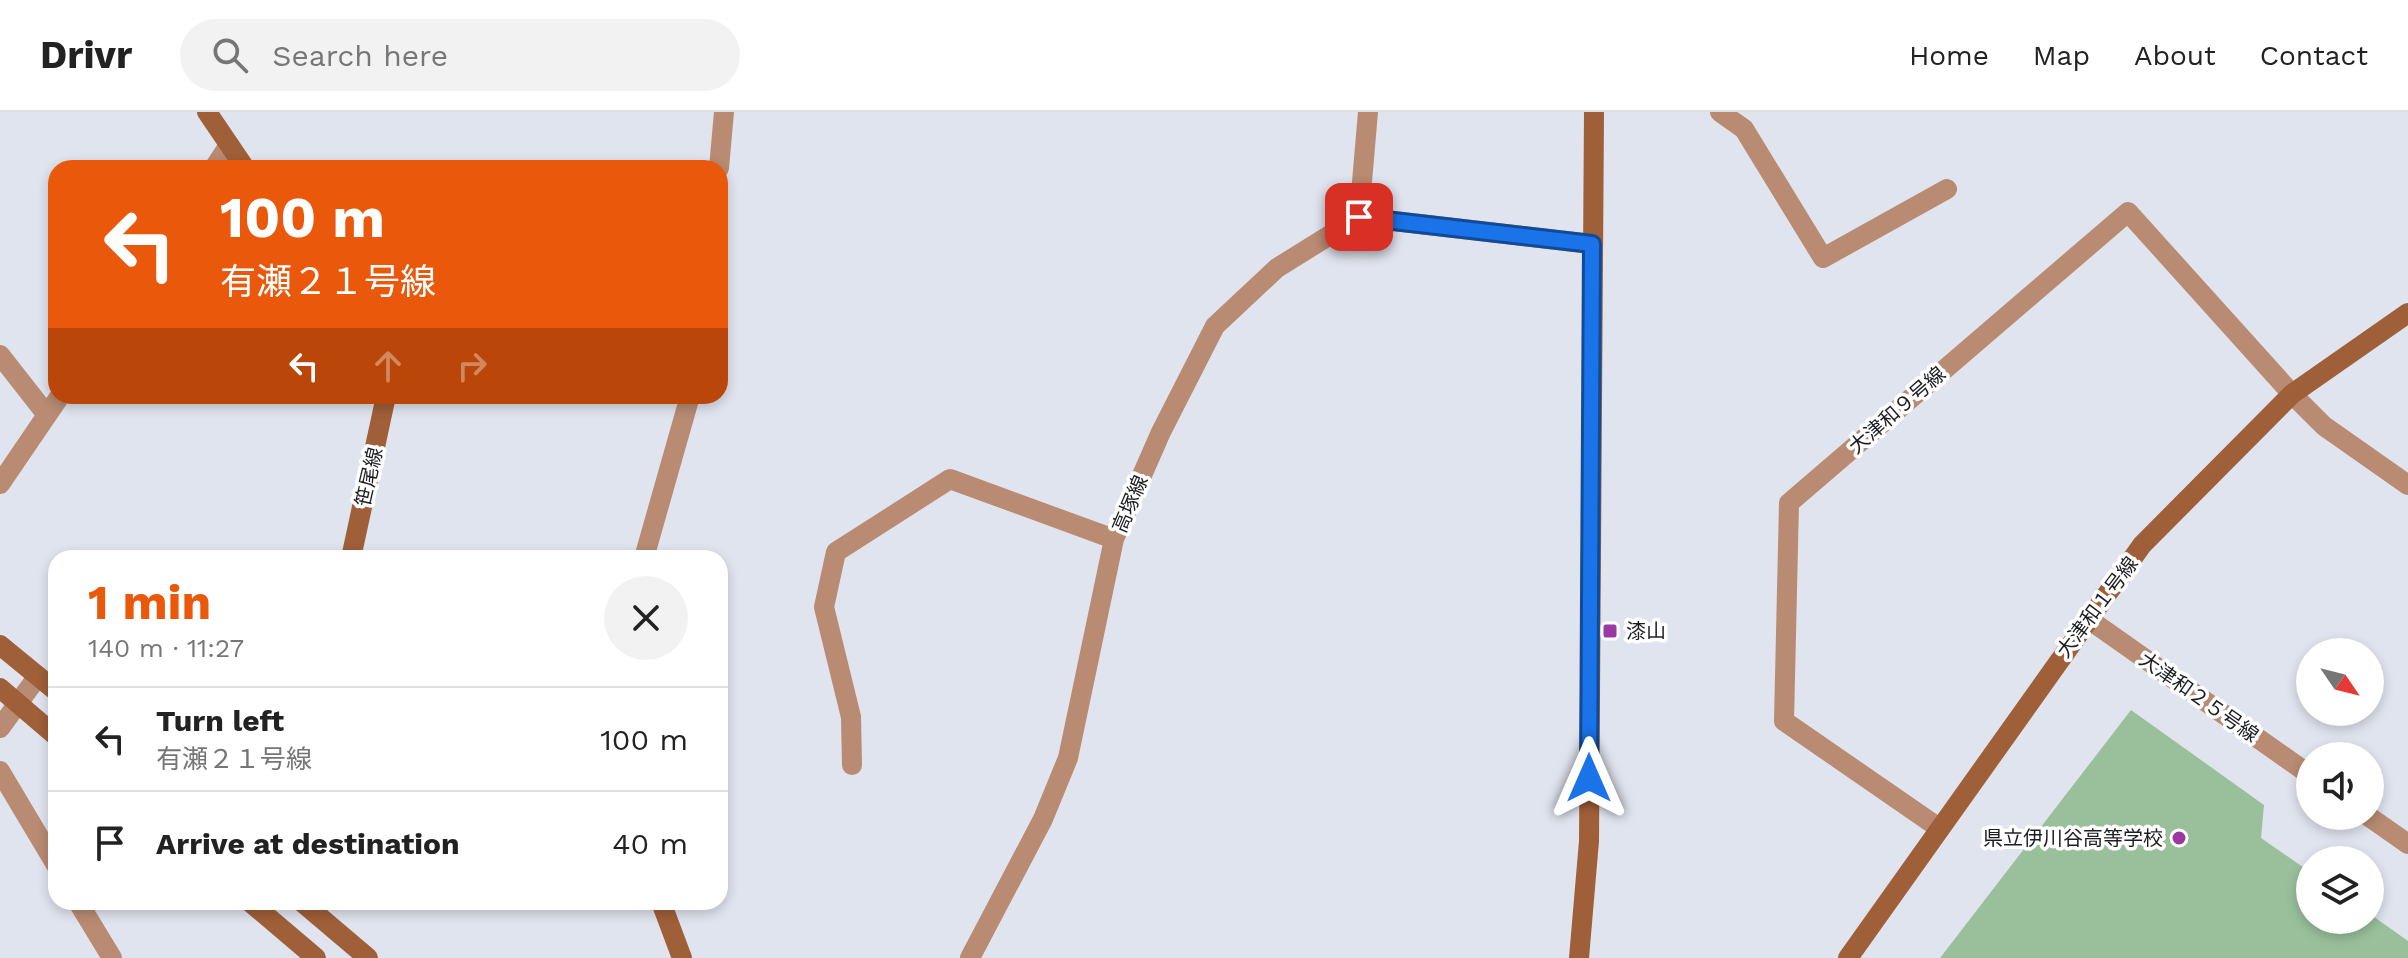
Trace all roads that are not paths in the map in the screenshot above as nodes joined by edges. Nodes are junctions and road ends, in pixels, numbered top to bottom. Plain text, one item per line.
1 (207, 112) edge
2 (724, 112) edge
3 (1368, 112) edge
4 (1594, 112) edge
5 (1720, 112) edge
6 (229, 145) junction
7 (219, 160) edge
8 (239, 160) edge
9 (720, 160) edge
10 (1947, 189) dead end
11 (1359, 217) junction
12 (1592, 244) junction
13 (2408, 313) edge
14 (0, 355) edge
15 (2292, 394) junction
16 (55, 404) edge
17 (384, 404) edge
18 (688, 404) edge
19 (47, 415) junction
20 (0, 484) edge
21 (2408, 485) edge
22 (1114, 539) junction
23 (353, 550) edge
24 (646, 550) edge
25 (2087, 618) junction
26 (0, 645) edge
27 (38, 676) junction
28 (48, 684) edge
29 (0, 688) edge
30 (17, 703) junction
31 (0, 728) edge
32 (48, 729) edge
33 (852, 765) dead end
34 (2296, 765) edge
35 (0, 771) edge
36 (2384, 827) edge
37 (1939, 828) junction
38 (2408, 844) edge
39 (48, 852) edge
40 (83, 910) edge
41 (259, 910) edge
42 (311, 910) edge
43 (664, 910) edge
44 (112, 958) edge
45 (316, 958) edge
46 (368, 958) edge
47 (682, 958) edge
48 (970, 958) edge
49 (1579, 958) edge
50 (1848, 958) edge

1 - 6 street
2 - 9 street
3 - 11 street
4 - 12 street
5 - 10 street
6 - 7 street
6 - 8 street
11 - 12 street
11 - 22 street, 高塚線
12 - 49 street
13 - 15 street, 大津和１号線
14 - 19 street
15 - 21 street
15 - 25 street, 大津和１号線
15 - 37 street, 大津和９号線
16 - 19 street
17 - 23 street, 笹尾線
18 - 24 street
19 - 20 street
22 - 33 street
22 - 48 street, 高塚線
25 - 34 street, 大津和２５号線
25 - 37 street, 大津和１号線
26 - 27 street
27 - 28 street
27 - 30 street
29 - 30 street
30 - 31 street
30 - 32 street
35 - 39 street
36 - 38 street
37 - 50 street, 大津和１号線
40 - 44 street
41 - 45 street
42 - 46 street
43 - 47 street

